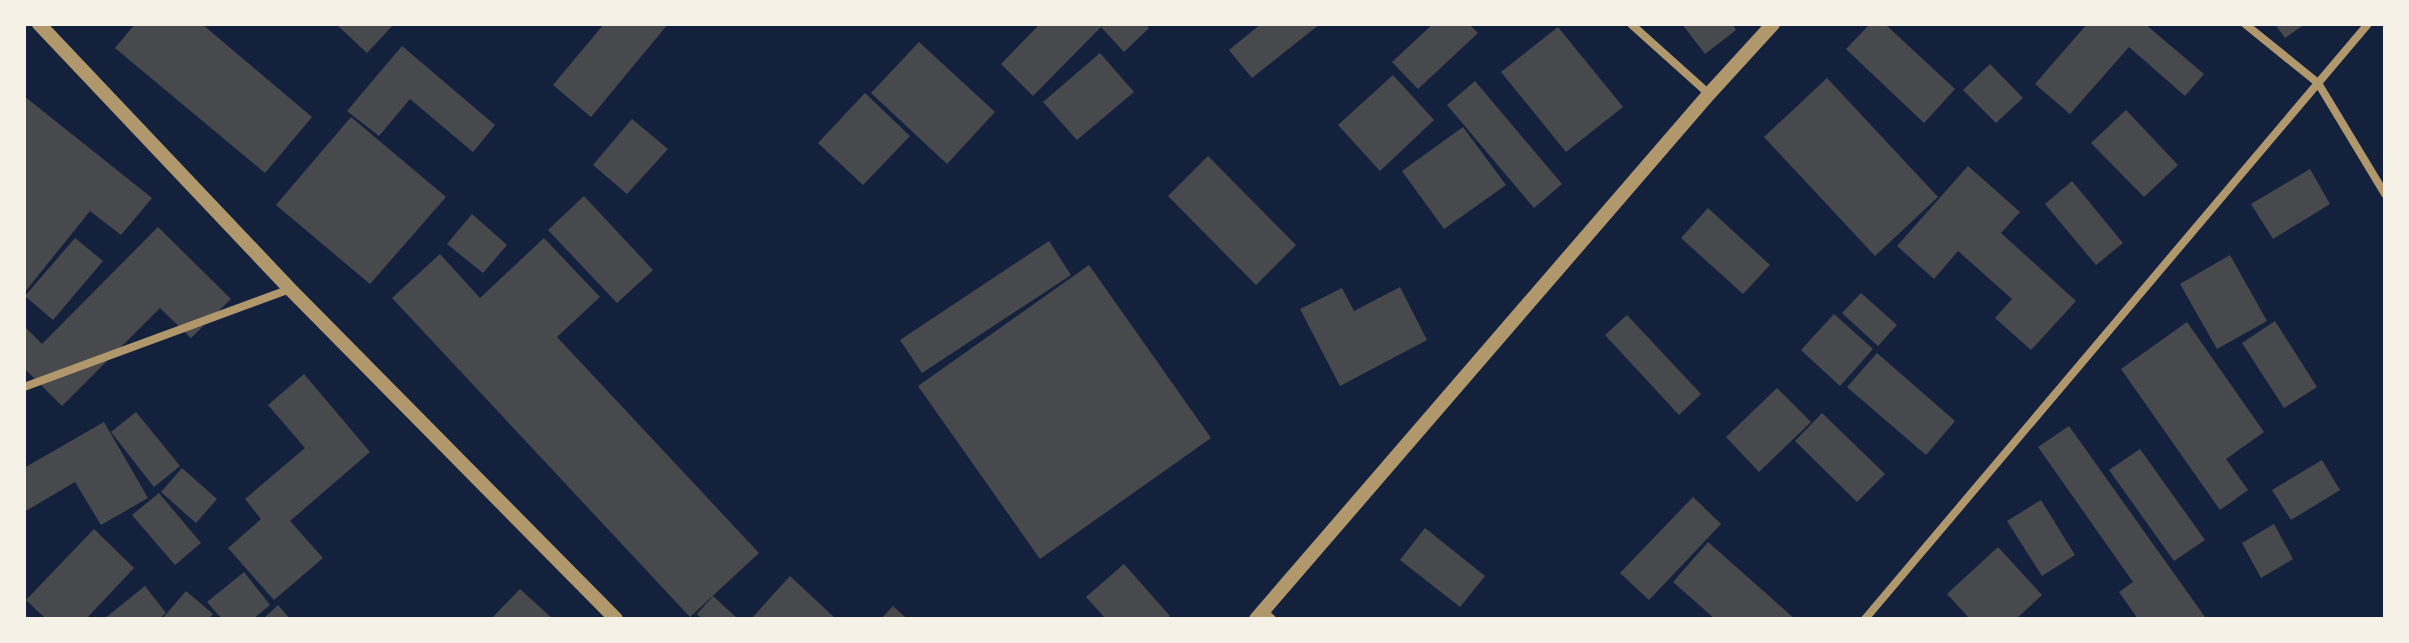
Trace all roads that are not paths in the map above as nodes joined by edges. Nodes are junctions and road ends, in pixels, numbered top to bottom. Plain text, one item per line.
1 (39, 24) edge
2 (1631, 24) edge
3 (1773, 24) edge
4 (2245, 24) edge
5 (2368, 24) edge
6 (2318, 83) junction
7 (1709, 94) junction
8 (2385, 194) edge
9 (290, 289) junction
10 (24, 387) edge
11 (1264, 616) edge
12 (616, 619) edge
13 (1865, 619) edge

1 - 9 street
2 - 7 street
3 - 7 street
4 - 6 street
5 - 6 street
6 - 8 street
6 - 13 street
7 - 11 street
9 - 10 street
9 - 12 street

